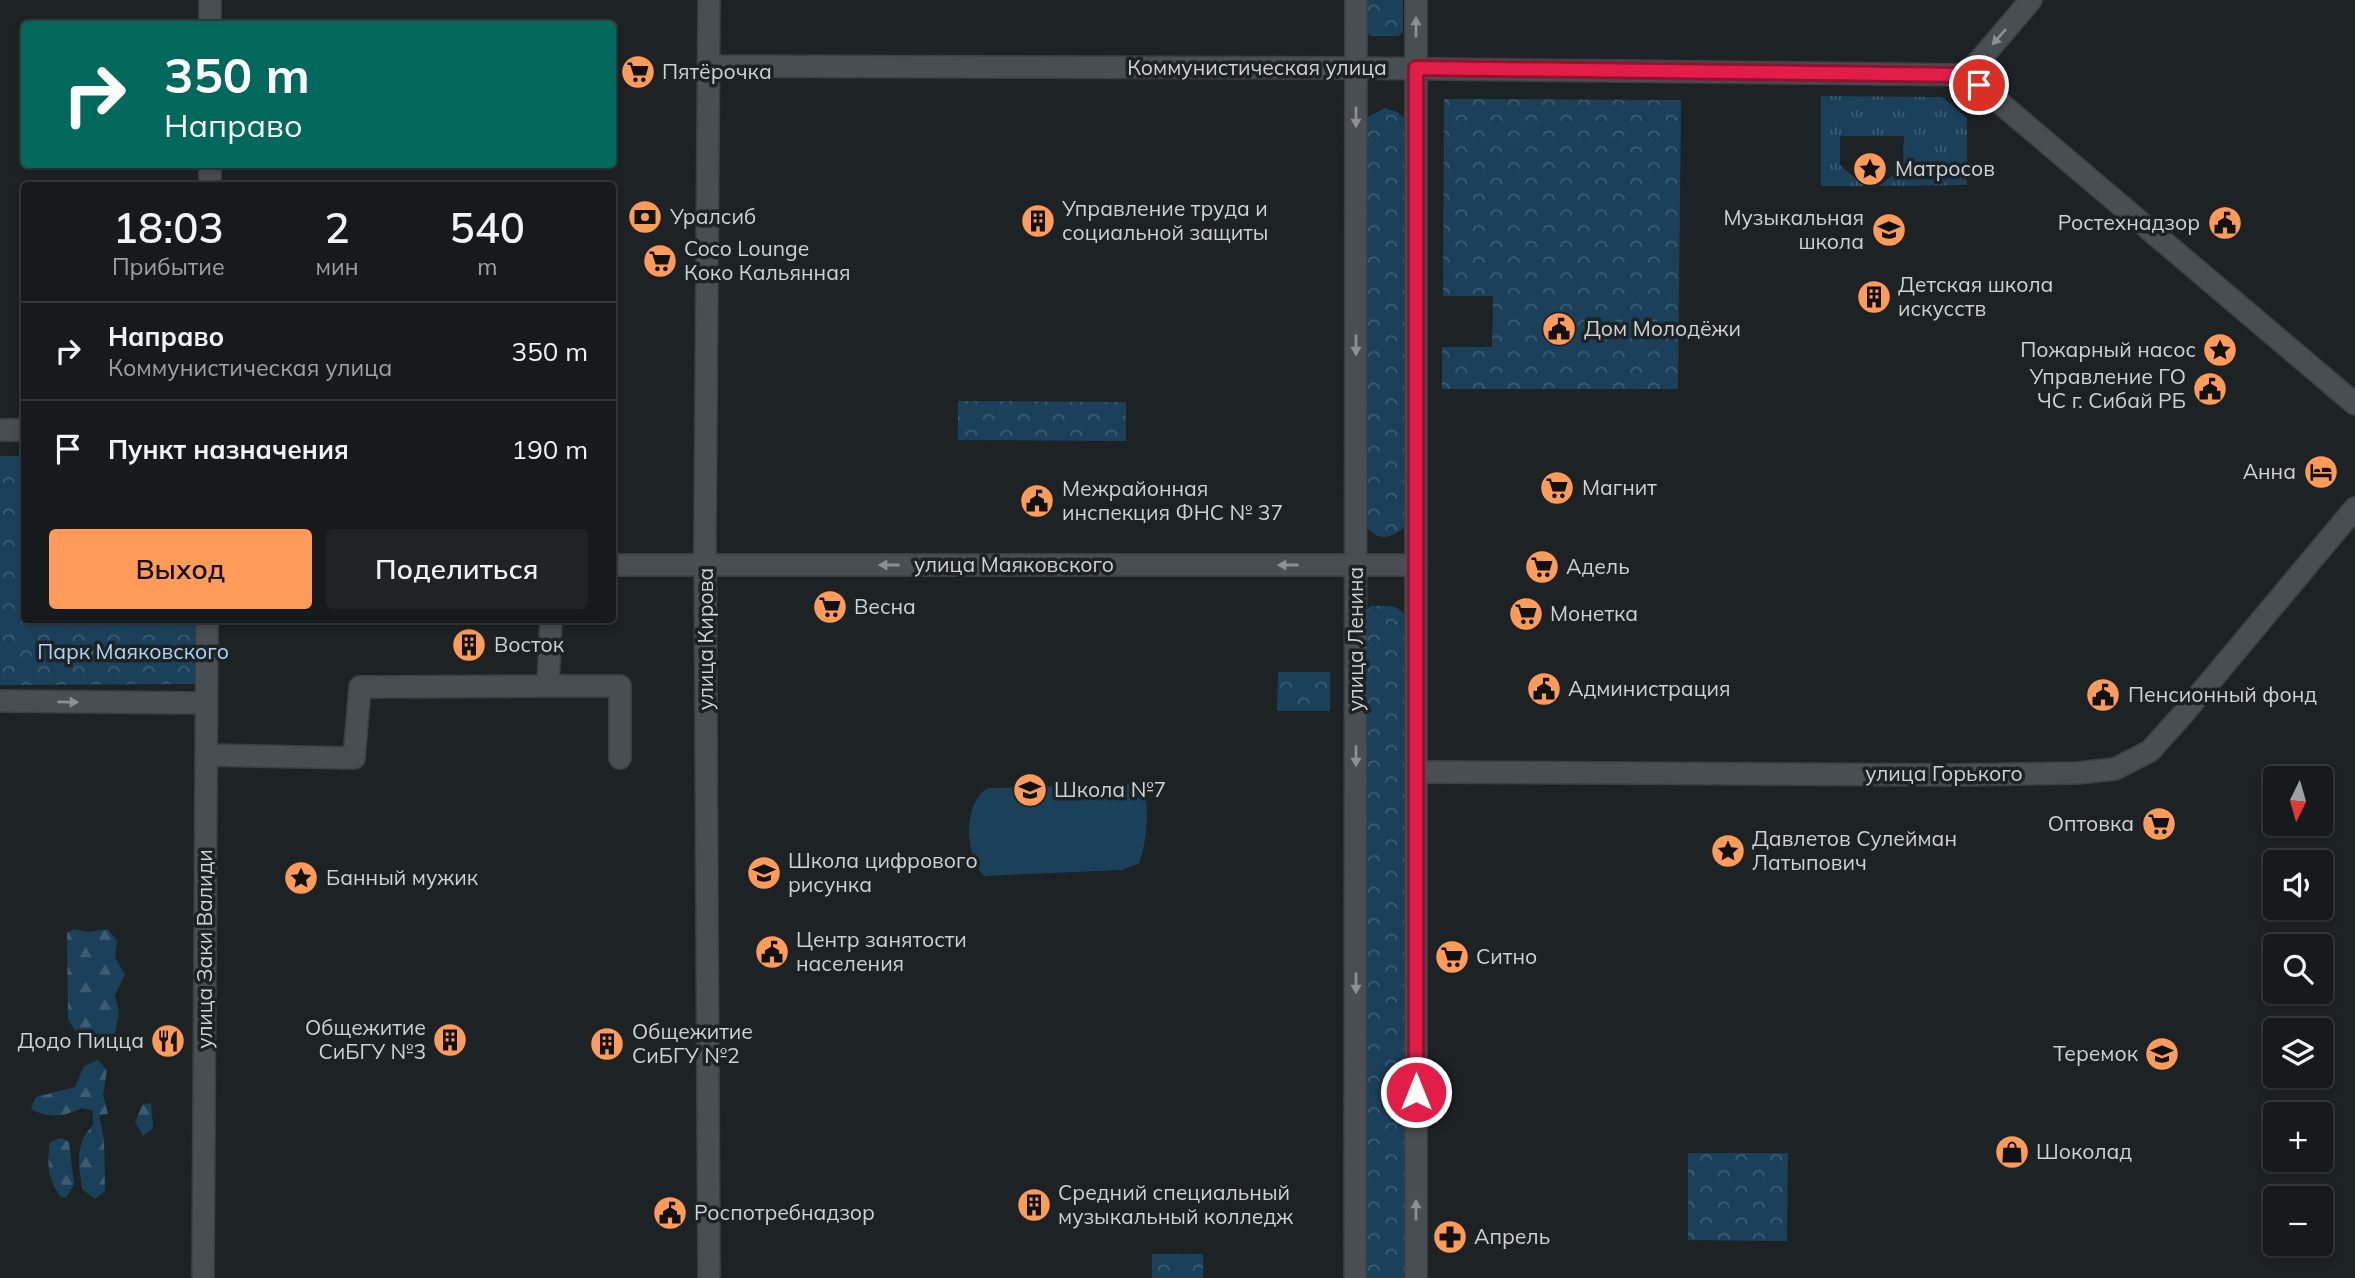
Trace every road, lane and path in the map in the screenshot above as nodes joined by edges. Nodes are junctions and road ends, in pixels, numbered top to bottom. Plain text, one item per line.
1 (211, 0) edge
2 (709, 0) edge
3 (1356, 0) edge
4 (1416, 0) edge
5 (2031, 0) edge
6 (210, 21) edge
7 (711, 66) junction
8 (1356, 68) junction
9 (1416, 68) junction
10 (1967, 75) junction
11 (2355, 404) edge
12 (0, 430) edge
13 (21, 430) edge
14 (2355, 508) edge
15 (616, 565) edge
16 (705, 565) junction
17 (1356, 565) junction
18 (1416, 565) junction
19 (207, 623) edge
20 (551, 623) edge
21 (548, 687) junction
22 (0, 701) edge
23 (206, 704) junction
24 (206, 755) junction
25 (620, 758) dead end
26 (1416, 772) junction
27 (203, 1278) edge
28 (709, 1278) edge
29 (1355, 1278) edge
30 (1416, 1278) edge

1 - 6 street
2 - 7 street, улица Кирова
3 - 8 street, улица Ленина
9 -> 4 street
5 -> 10 street
7 - 8 street, Коммунистическая улица
7 - 16 street, улица Кирова
8 - 9 street, Коммунистическая улица
8 -> 17 street, улица Ленина
9 - 10 street, Коммунистическая улица
9 - 18 street
10 - 11 street
12 - 13 street
14 - 26 street, улица Горького
15 - 16 street, улица Маяковского
17 -> 16 street, улица Маяковского
16 - 28 street, улица Кирова
17 - 18 street, улица Маяковского
17 -> 29 street, улица Ленина
18 - 26 street
19 - 23 street, улица Заки Валиди
20 - 21 street
21 - 24 street
21 - 25 street
22 -> 23 street
23 - 24 street, улица Заки Валиди
24 - 27 street, улица Заки Валиди
30 -> 26 street

